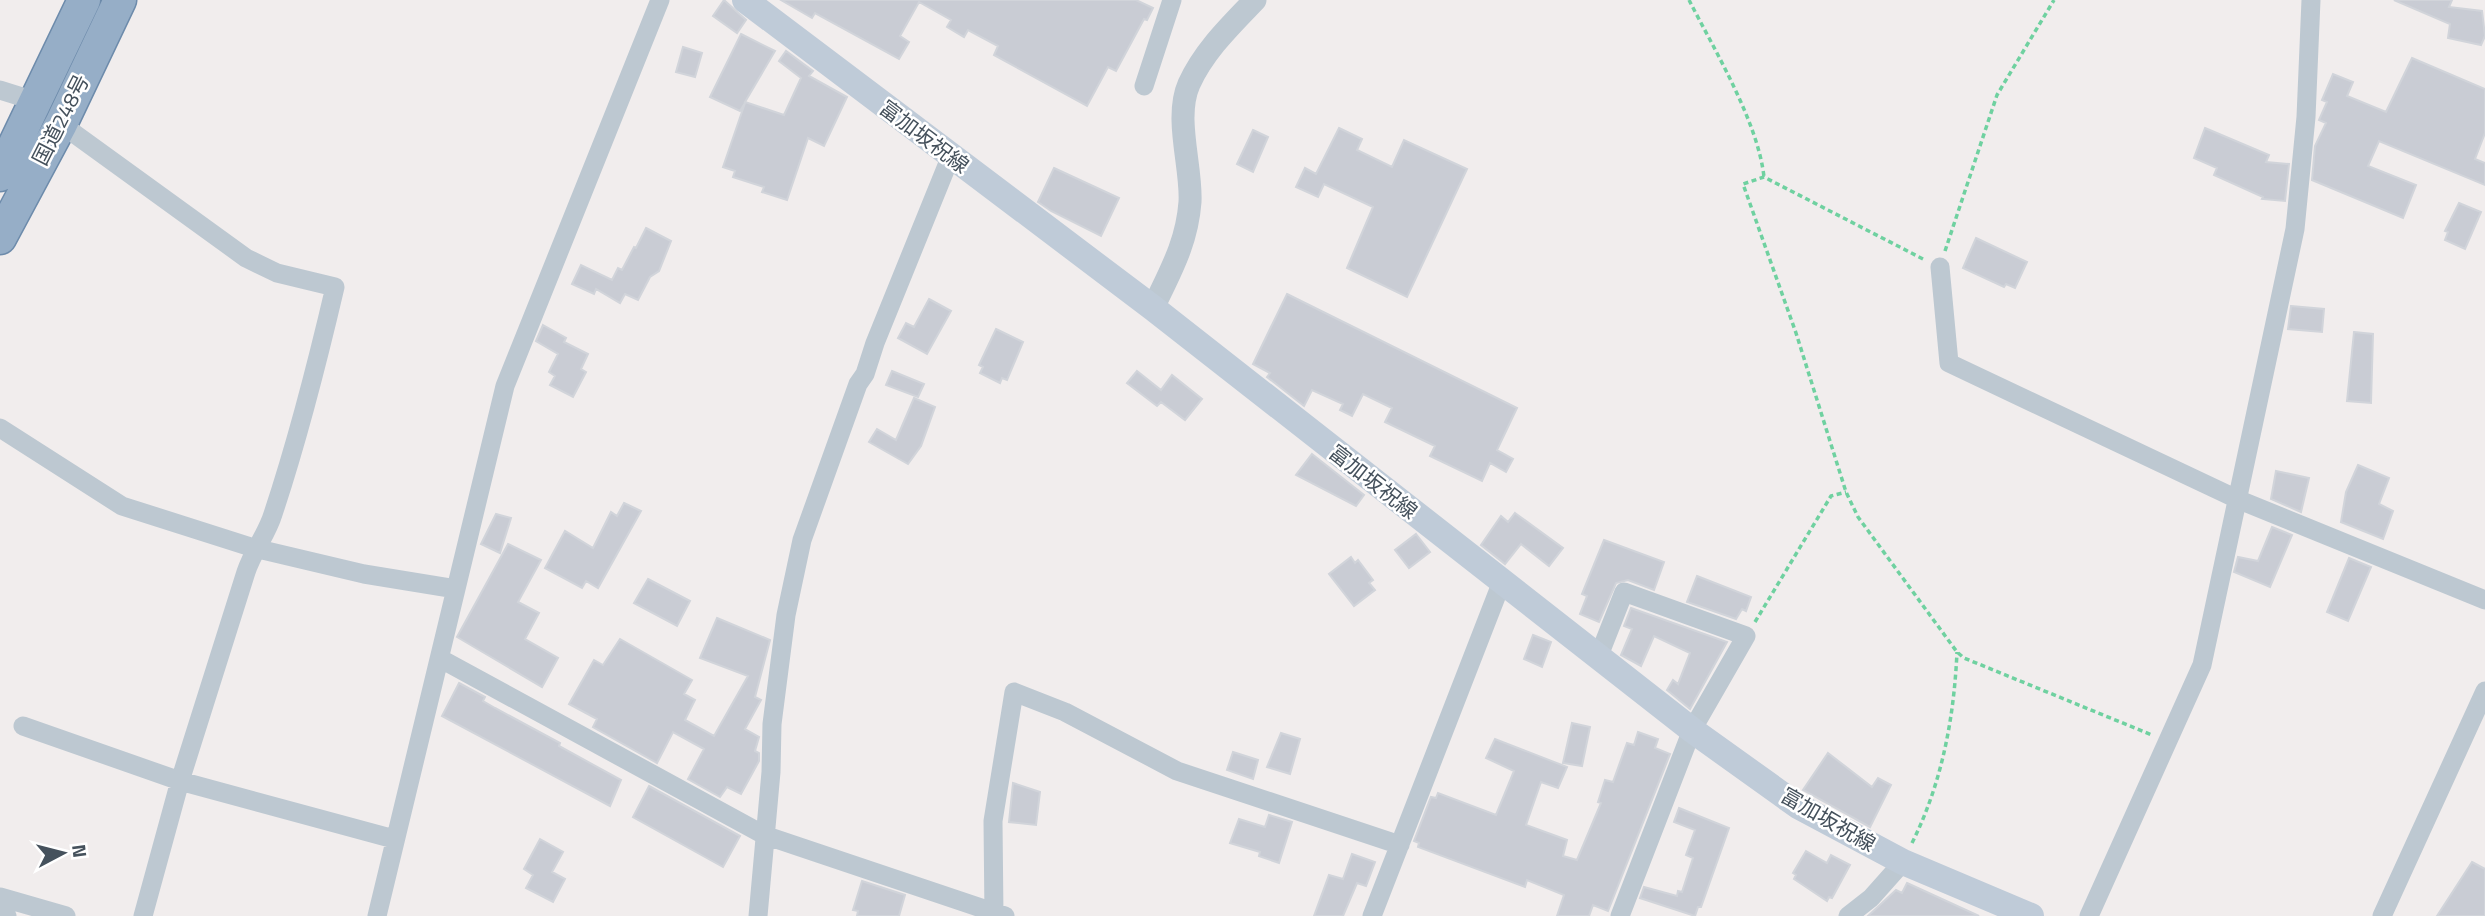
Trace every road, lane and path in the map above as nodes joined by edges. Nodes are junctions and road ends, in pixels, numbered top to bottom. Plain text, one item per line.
1 (83, 0) edge
2 (120, 0) edge
3 (660, 0) edge
4 (745, 0) edge
5 (1172, 0) edge
6 (1255, 0) edge
7 (1689, 0) edge
8 (2054, 0) edge
9 (2311, 0) edge
10 (1144, 86) dead end
11 (0, 90) edge
12 (36, 101) junction
13 (61, 124) junction
14 (950, 158) junction
15 (0, 175) edge
16 (1764, 177) junction
17 (0, 238) edge
18 (1940, 267) junction
19 (1153, 308) junction
20 (0, 428) edge
21 (1846, 492) junction
22 (2237, 499) junction
23 (254, 548) junction
24 (1501, 584) junction
25 (456, 589) junction
26 (2485, 600) edge
27 (1746, 636) junction
28 (1957, 652) junction
29 (1598, 658) junction
30 (441, 659) junction
31 (2485, 691) edge
32 (23, 726) dead end
33 (1692, 730) junction
34 (2167, 741) junction
35 (180, 781) junction
36 (764, 835) junction
37 (394, 839) junction
38 (1400, 845) junction
39 (1903, 862) junction
40 (0, 897) edge
41 (0, 914) edge
42 (998, 915) edge
43 (7, 916) edge
44 (66, 916) edge
45 (143, 916) edge
46 (377, 916) edge
47 (758, 916) edge
48 (1372, 916) edge
49 (1620, 916) edge
50 (1848, 916) edge
51 (2031, 916) edge
52 (2089, 916) edge
53 (2382, 916) edge

1 - 12 highway, 国道248号
2 - 13 highway, 国道248号
3 - 25 street
4 - 14 main road, 富加坂祝線
5 - 10 street
6 - 19 street
7 - 16 path
8 - 18 path
9 - 22 street
11 - 12 street
12 - 15 highway, 国道248号
13 - 17 highway, 国道248号
13 - 23 street
14 - 19 main road, 富加坂祝線
14 - 36 street
16 - 18 path
16 - 21 path
18 - 22 street
19 - 24 main road, 富加坂祝線
20 - 23 street
21 - 27 path
21 - 28 path
22 - 26 street
22 - 34 street
23 - 25 street
23 - 35 street
24 - 29 main road, 富加坂祝線
24 - 38 street
25 - 30 street
27 - 29 street
27 - 33 street
28 - 34 path
28 - 39 path
29 - 33 main road, 富加坂祝線
30 - 36 street
30 - 37 street
31 - 53 street
32 - 35 street
33 - 39 main road, 富加坂祝線
33 - 49 street
34 - 52 street
35 - 37 street
35 - 45 street
36 - 42 street
36 - 47 street
37 - 46 street
38 - 42 street
38 - 48 street
39 - 50 street
39 - 51 main road, 富加坂祝線
40 - 44 street
41 - 43 street

